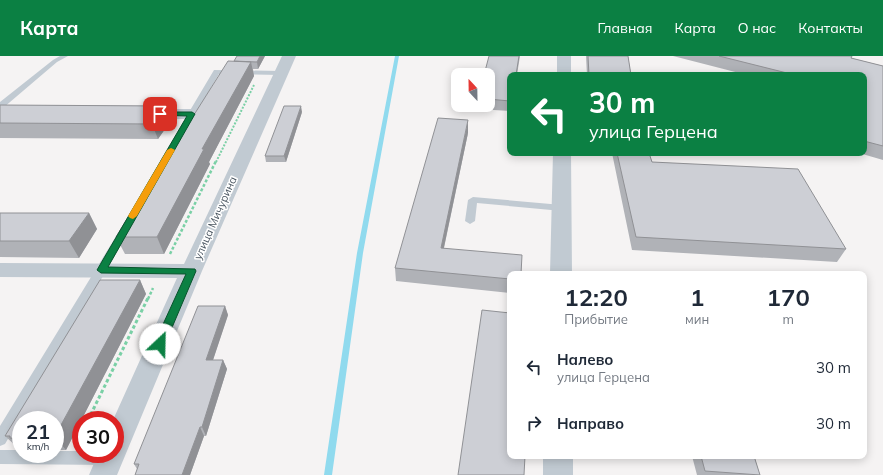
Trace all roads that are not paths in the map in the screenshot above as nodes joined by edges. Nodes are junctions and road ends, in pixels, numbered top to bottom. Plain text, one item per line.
1 (65, 56) edge
2 (564, 56) edge
3 (285, 64) edge
4 (564, 72) edge
5 (0, 106) edge
6 (0, 114) edge
7 (16, 114) edge
8 (128, 114) edge
9 (192, 114) junction
10 (562, 156) edge
11 (160, 168) edge
12 (562, 208) junction
13 (133, 216) edge
14 (470, 221) dead end
15 (0, 270) edge
16 (101, 270) junction
17 (192, 271) junction
18 (561, 271) edge
19 (124, 426) edge
20 (0, 439) edge
21 (0, 456) edge
22 (72, 457) edge
23 (558, 459) edge
24 (558, 475) edge

1 - 5 lane
2 - 4 street
3 - 9 lane
3 - 17 street, улица Мичурина
6 - 7 street
8 - 9 street
9 - 11 lane
10 - 12 street
12 - 14 lane
12 - 18 street
13 - 16 lane
15 - 16 street
16 - 17 street
16 - 20 lane
17 - 19 street, улица Мичурина
21 - 22 lane
23 - 24 street

